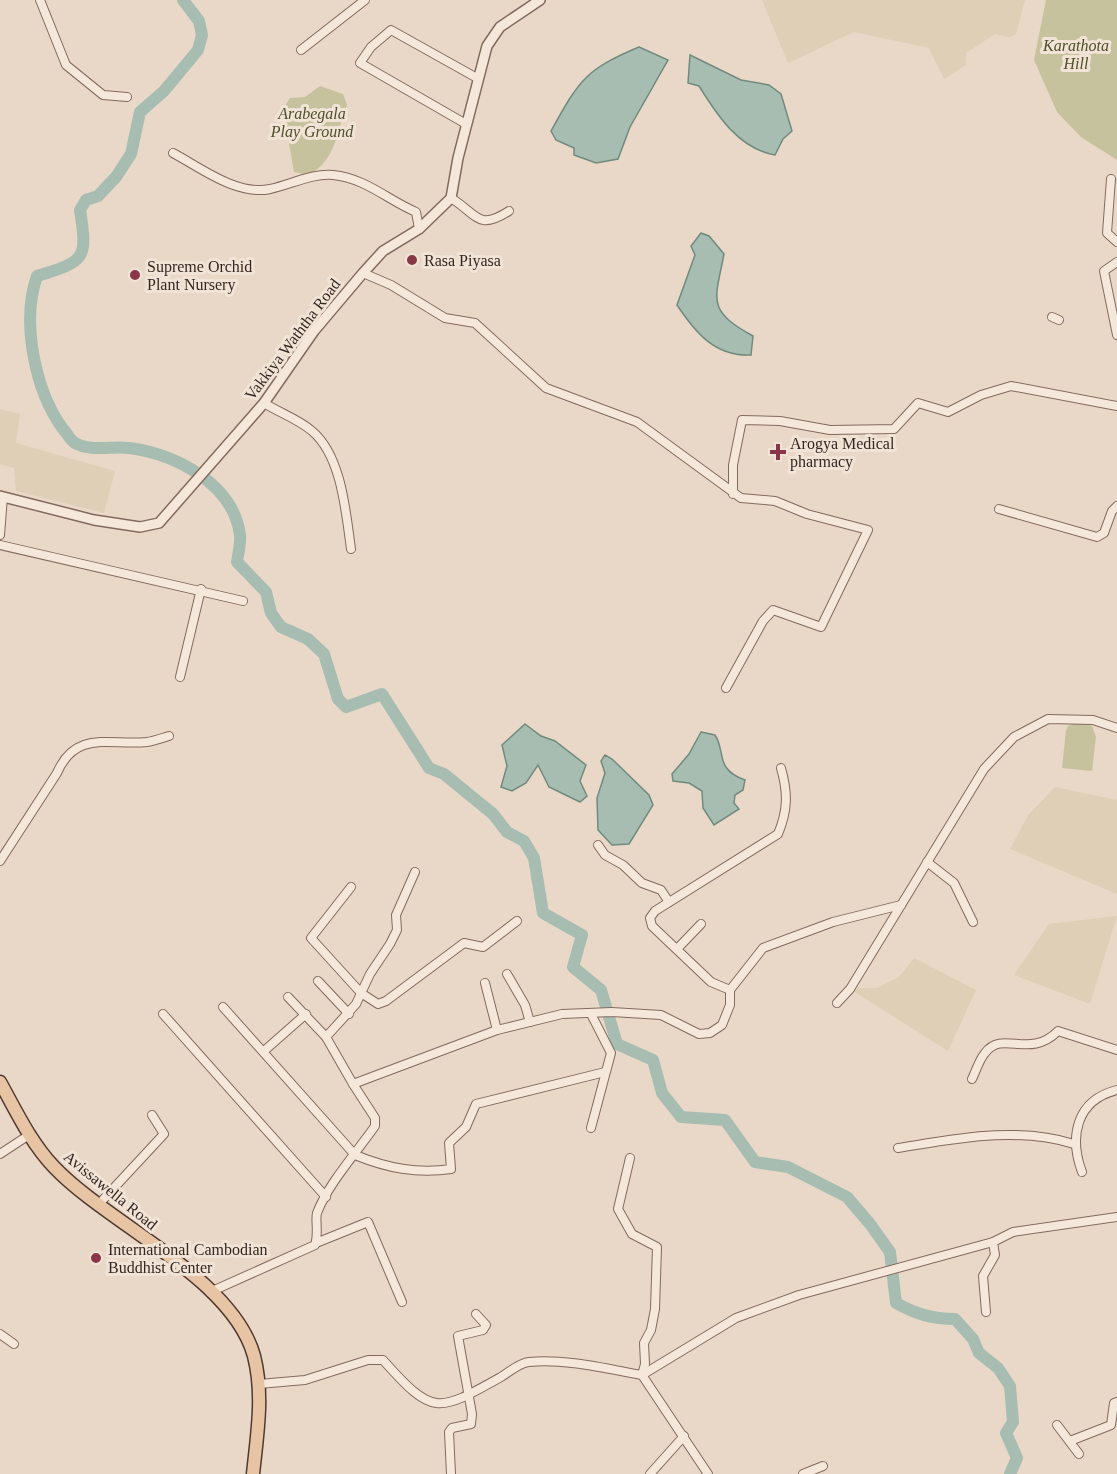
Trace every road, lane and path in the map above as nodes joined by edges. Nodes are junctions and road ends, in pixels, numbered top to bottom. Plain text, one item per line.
1 (40, 0) edge
2 (365, 0) edge
3 (540, 0) edge
4 (301, 50) dead end
5 (477, 78) junction
6 (127, 97) dead end
7 (466, 124) junction
8 (173, 153) dead end
9 (1112, 179) dead end
10 (451, 198) junction
11 (509, 211) dead end
12 (419, 229) junction
13 (1117, 242) edge
14 (1117, 262) edge
15 (363, 273) junction
16 (1117, 335) edge
17 (264, 403) junction
18 (1117, 406) edge
19 (733, 494) junction
20 (1, 496) edge
21 (1117, 507) edge
22 (999, 509) dead end
23 (0, 535) edge
24 (0, 546) edge
25 (351, 549) dead end
26 (201, 589) junction
27 (243, 601) dead end
28 (180, 677) dead end
29 (726, 688) dead end
30 (1117, 728) edge
31 (170, 736) dead end
32 (781, 768) dead end
33 (598, 845) dead end
34 (0, 861) edge
35 (927, 862) junction
36 (415, 872) dead end
37 (351, 887) dead end
38 (669, 902) junction
39 (901, 905) junction
40 (517, 921) dead end
41 (973, 922) dead end
42 (701, 924) dead end
43 (677, 949) junction
44 (507, 974) dead end
45 (318, 981) dead end
46 (484, 983) dead end
47 (730, 990) junction
48 (361, 993) junction
49 (288, 998) dead end
50 (837, 1003) dead end
51 (222, 1007) dead end
52 (596, 1013) junction
53 (163, 1014) dead end
54 (306, 1014) junction
55 (349, 1014) junction
56 (530, 1022) junction
57 (497, 1030) junction
58 (326, 1037) junction
59 (1117, 1050) edge
60 (264, 1051) junction
61 (605, 1072) junction
62 (972, 1079) dead end
63 (0, 1082) edge
64 (353, 1084) junction
65 (1117, 1090) edge
66 (152, 1115) dead end
67 (591, 1128) dead end
68 (29, 1135) junction
69 (1074, 1144) junction
70 (898, 1148) dead end
71 (0, 1154) edge
72 (355, 1155) junction
73 (630, 1158) dead end
74 (1082, 1172) dead end
75 (326, 1197) junction
76 (99, 1204) junction
77 (1117, 1217) edge
78 (993, 1242) junction
79 (316, 1243) junction
80 (210, 1292) junction
81 (402, 1302) dead end
82 (986, 1312) dead end
83 (476, 1314) dead end
84 (0, 1334) edge
85 (14, 1344) dead end
86 (642, 1376) junction
87 (259, 1384) junction
88 (468, 1395) junction
89 (1117, 1402) edge
90 (1057, 1425) dead end
91 (684, 1436) junction
92 (1070, 1442) junction
93 (1078, 1454) dead end
94 (823, 1466) dead end
95 (253, 1474) edge
96 (451, 1474) edge
97 (650, 1474) edge
98 (708, 1474) edge
99 (802, 1474) edge

1 - 6 street
2 - 4 street
3 - 5 street
5 - 7 street
5 - 7 street
7 - 10 street
8 - 12 street
9 - 13 street
10 - 11 street
10 - 12 street, Vakkiya Waththa Road
12 - 15 street, Vakkiya Waththa Road
14 - 16 street
15 - 17 street, Vakkiya Waththa Road
15 - 19 street
17 - 20 street, Vakkiya Waththa Road
17 - 25 street
18 - 19 street
19 - 29 street
20 - 23 street
21 - 22 street
24 - 26 street
26 - 27 street
26 - 28 street
30 - 35 street
31 - 34 street
32 - 38 street
33 - 38 street
35 - 39 street
35 - 41 street
36 - 48 street
37 - 48 street
38 - 43 street
39 - 47 street
39 - 50 street
40 - 48 street
42 - 43 street
43 - 47 street
44 - 56 street
45 - 55 street
46 - 57 street
47 - 52 street
48 - 55 street
49 - 54 street
51 - 60 street
52 - 56 street
52 - 61 street
53 - 75 street
54 - 58 street
54 - 60 street
55 - 58 street
56 - 57 street
57 - 64 street
58 - 64 street
59 - 62 street
60 - 72 street
61 - 67 street
61 - 72 street
63 - 68 main road, Avissawella Road
64 - 72 street
65 - 69 street
66 - 76 street
68 - 71 street
68 - 76 main road, Avissawella Road
69 - 70 street
69 - 74 street
72 - 75 street
73 - 86 street
75 - 79 street
76 - 80 main road, Avissawella Road
77 - 78 street
78 - 82 street
78 - 86 street
79 - 80 street
79 - 81 street
80 - 87 main road, Avissawella Road
83 - 88 street
84 - 85 street
86 - 88 street
86 - 91 street
87 - 88 street
87 - 95 main road, Avissawella Road
88 - 96 street
89 - 92 street
90 - 92 street
91 - 97 street
91 - 98 street
92 - 93 street
94 - 99 street

